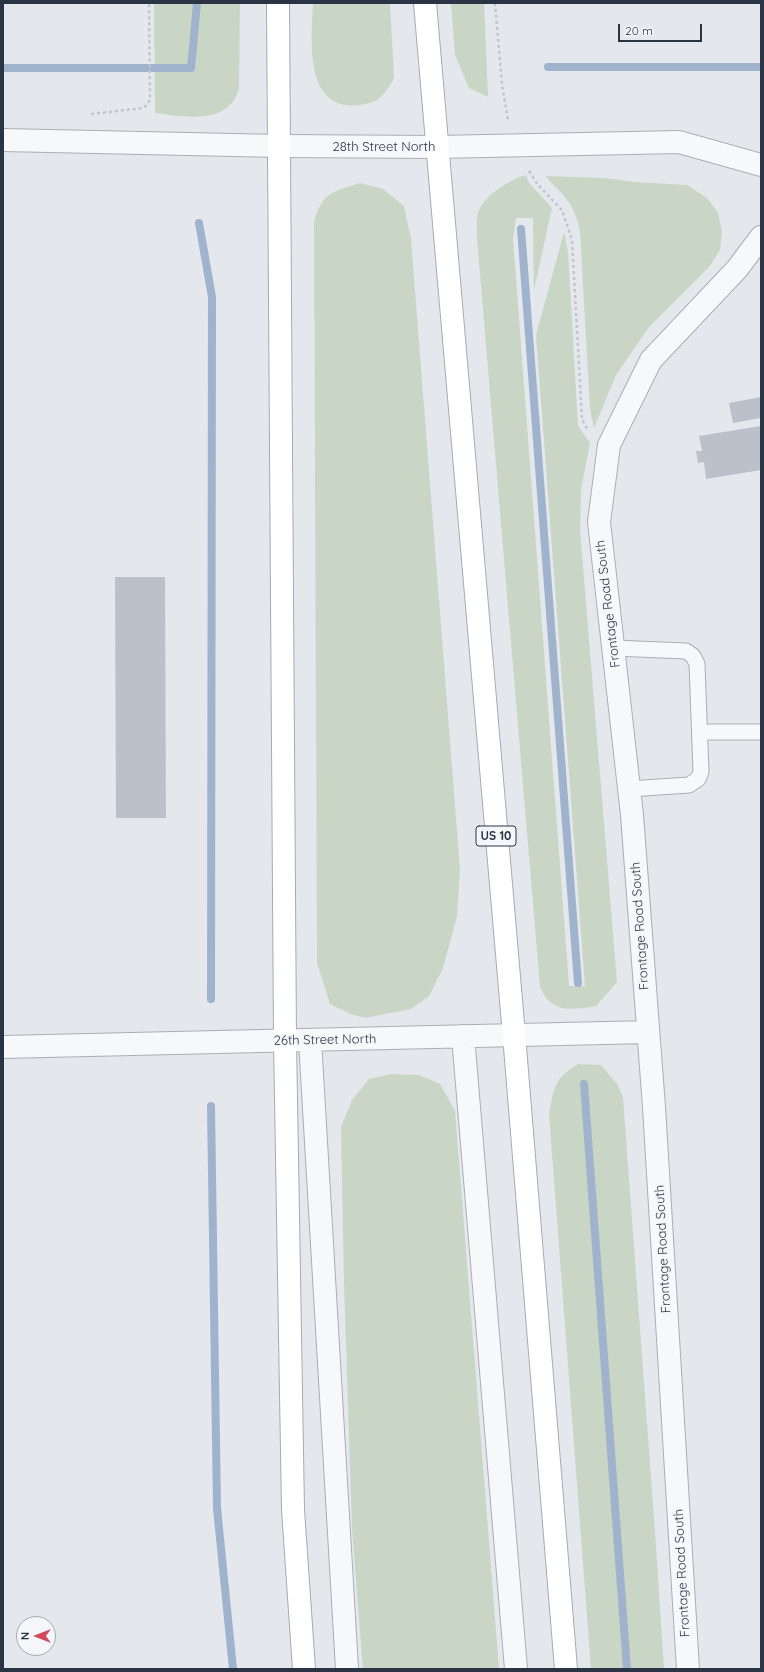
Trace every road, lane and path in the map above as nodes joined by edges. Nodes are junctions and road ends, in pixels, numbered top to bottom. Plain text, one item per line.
1 (149, 3) edge
2 (278, 3) edge
3 (425, 3) edge
4 (495, 3) edge
5 (150, 100) dead end
6 (3, 140) edge
7 (513, 145) junction
8 (280, 146) junction
9 (437, 147) junction
10 (3, 157) edge
11 (761, 165) edge
12 (761, 236) edge
13 (609, 445) junction
14 (613, 648) junction
15 (700, 732) junction
16 (761, 732) edge
17 (629, 789) junction
18 (648, 1032) junction
19 (514, 1035) junction
20 (463, 1036) junction
21 (285, 1040) junction
22 (310, 1040) junction
23 (3, 1048) edge
24 (304, 1669) edge
25 (347, 1669) edge
26 (516, 1669) edge
27 (566, 1669) edge
28 (688, 1669) edge

1 - 5 path
2 - 8 main road
3 - 9 main road, US 10
4 - 7 path
6 - 8 street, 28th Street North
6 - 10 street
7 - 9 street, 28th Street North
7 - 11 street, 28th Street North
7 - 13 path
8 - 9 street, 28th Street North
8 - 21 main road
9 - 19 main road, US 10
12 - 13 street, Frontage Road South
13 - 14 street, Frontage Road South
14 - 15 lane
14 - 17 street, Frontage Road South
15 - 16 lane
15 - 17 lane
17 - 18 street, Frontage Road South
18 - 19 street, 26th Street North
18 - 28 street, Frontage Road South
19 - 20 street, 26th Street North
19 - 27 main road, US 10
20 - 22 street, 26th Street North
20 - 26 street
21 - 22 street, 26th Street North
21 - 23 street, 26th Street North
21 - 24 main road
22 - 25 street

